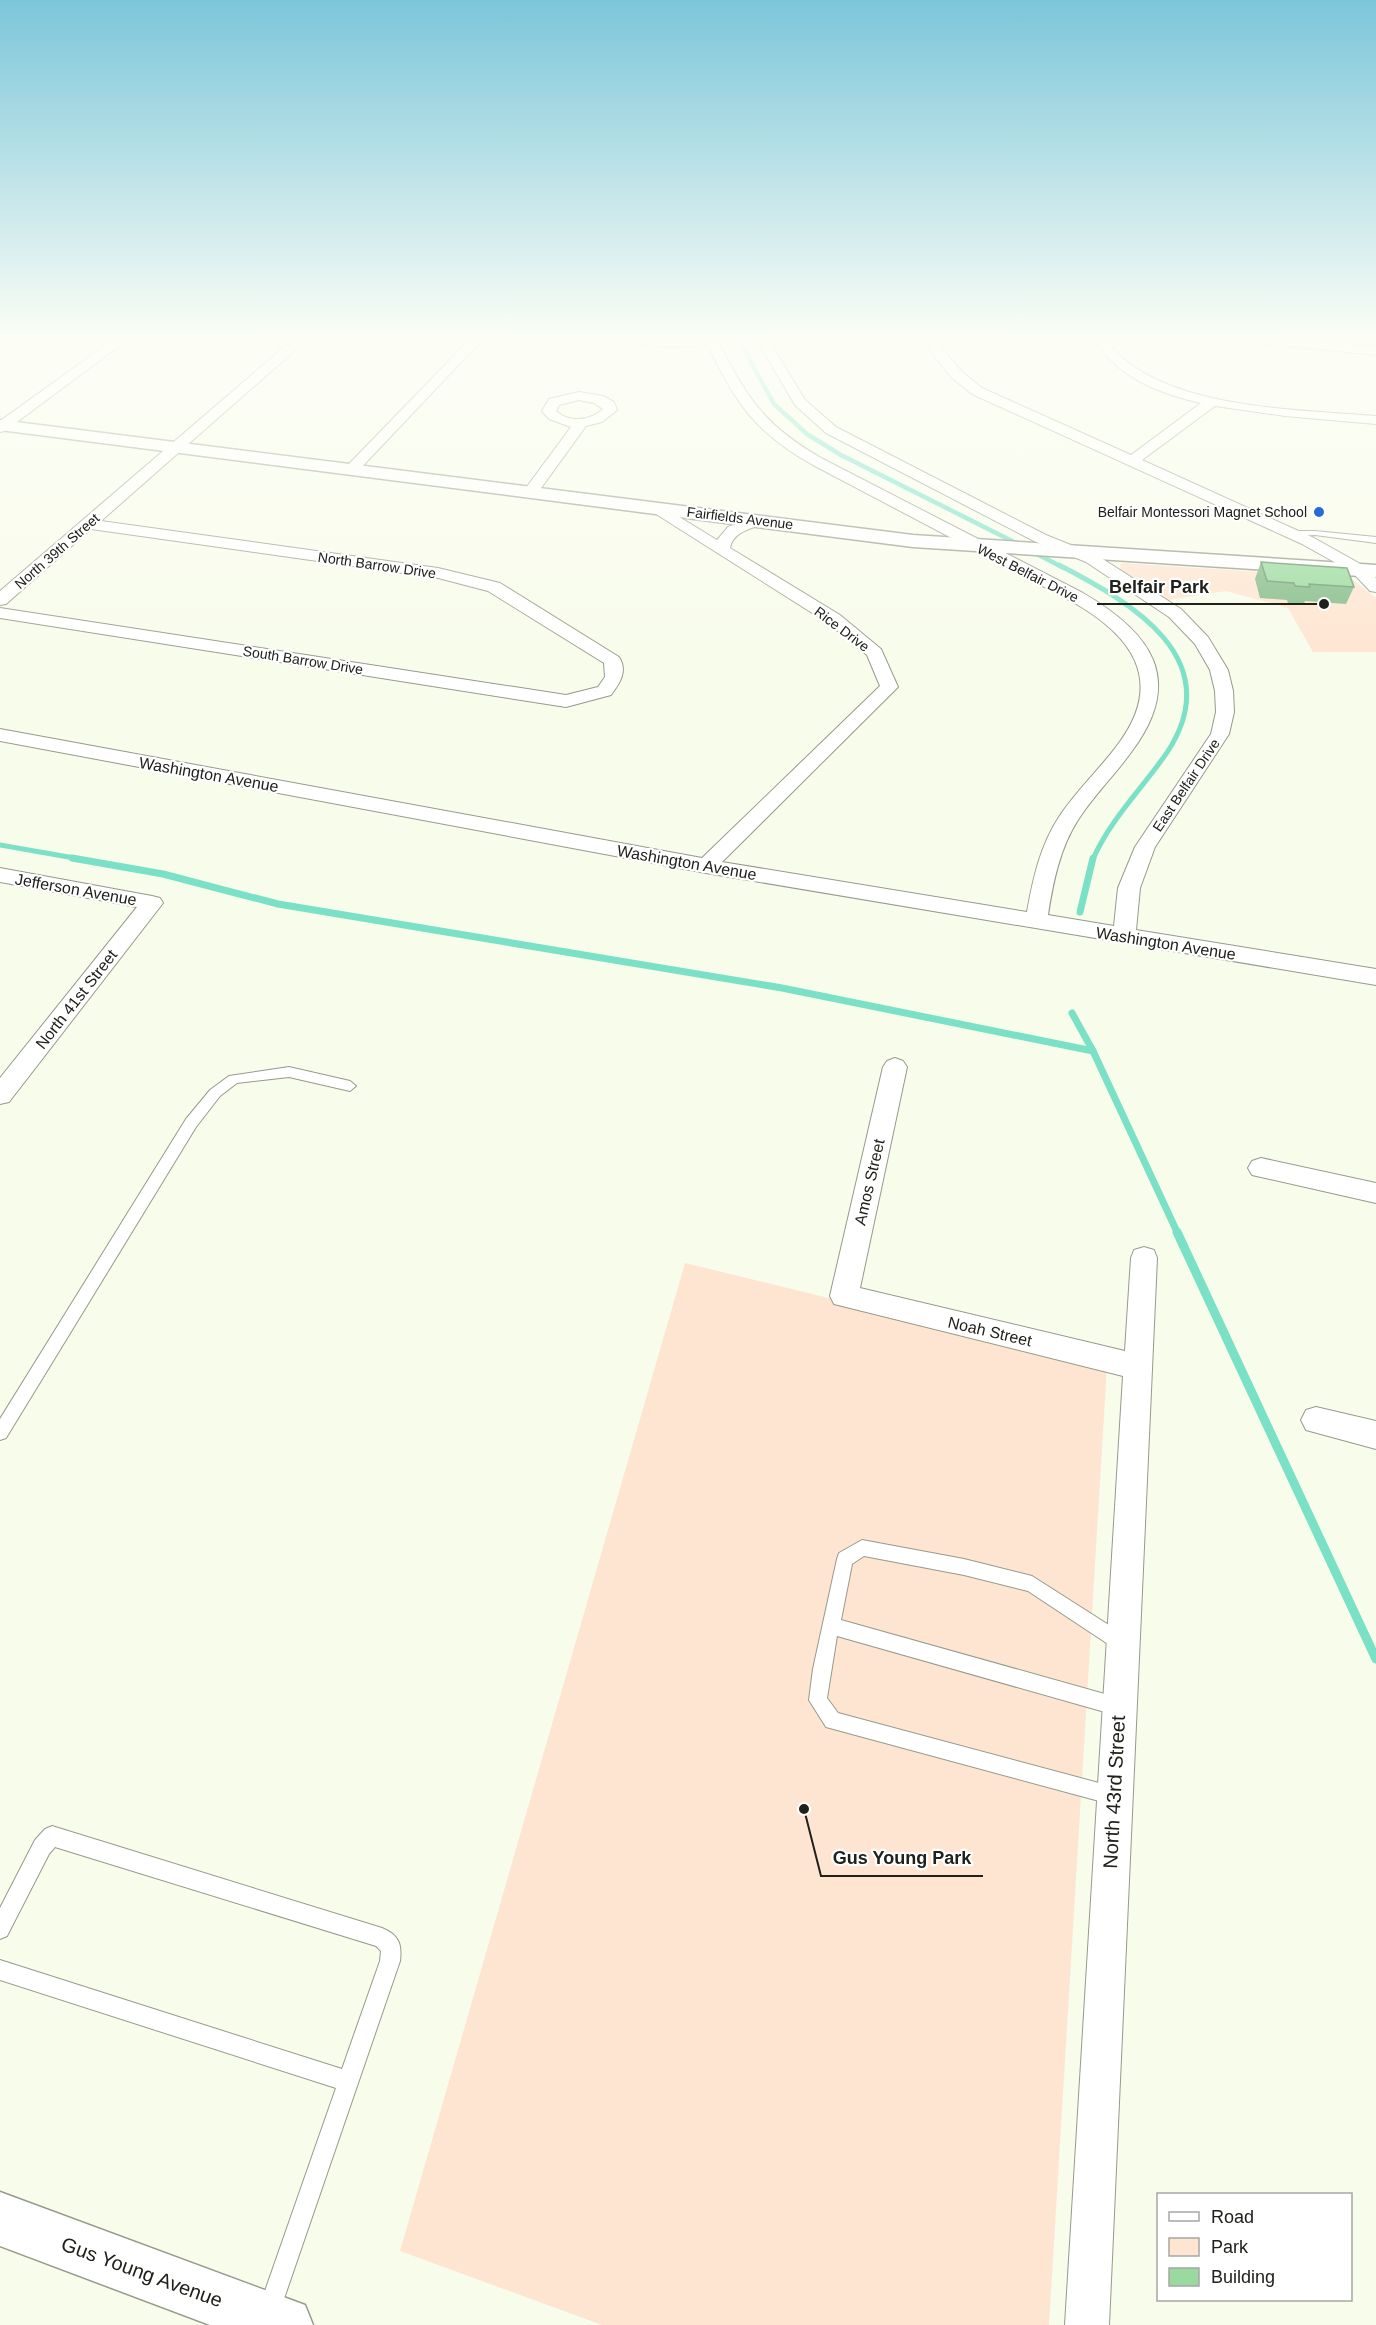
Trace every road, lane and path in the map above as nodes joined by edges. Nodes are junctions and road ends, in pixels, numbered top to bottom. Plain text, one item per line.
1 (174, 446) edge
2 (178, 446) junction
3 (375, 446) edge
4 (565, 446) edge
5 (793, 446) edge
6 (861, 446) edge
7 (1098, 446) edge
8 (1153, 446) edge
9 (1132, 461) junction
10 (352, 469) junction
11 (531, 492) junction
12 (653, 507) junction
13 (758, 521) junction
14 (89, 524) junction
15 (1294, 534) junction
16 (1376, 540) edge
17 (985, 547) junction
18 (722, 550) junction
19 (1064, 551) junction
20 (1367, 570) edge
21 (1376, 587) edge
22 (0, 600) edge
23 (0, 613) edge
24 (605, 691) joint
25 (0, 735) edge
26 (706, 866) junction
27 (0, 875) edge
28 (152, 903) joint
29 (1036, 922) junction
30 (1124, 937) junction
31 (1376, 977) edge
32 (895, 1068) dead end
33 (350, 1086) dead end
34 (0, 1095) edge
35 (1261, 1168) dead end
36 (1376, 1193) edge
37 (1143, 1258) dead end
38 (844, 1296) joint
39 (1136, 1366) junction
40 (1316, 1420) dead end
41 (0, 1433) edge
42 (1376, 1436) edge
43 (831, 1626) junction
44 (1122, 1644) junction
45 (1119, 1707) junction
46 (1114, 1796) junction
47 (0, 1929) edge
48 (0, 1970) edge
49 (348, 2081) junction
50 (0, 2219) edge
51 (275, 2322) edge
52 (1087, 2325) edge

1 - 2 street, Fairfields Avenue
2 - 10 street, Fairfields Avenue
2 - 14 street, North 39th Street
3 - 10 street
4 - 11 street
5 - 17 street, West Belfair Drive
6 - 19 street, East Belfair Drive
7 - 9 street
8 - 9 street
9 - 15 street
10 - 11 street, Fairfields Avenue
11 - 12 street, Fairfields Avenue
12 - 13 street, Fairfields Avenue
12 - 18 street, Rice Drive
13 - 17 street, Fairfields Avenue
13 - 18 street
14 - 22 street, North 39th Street
14 - 24 street, North Barrow Drive
15 - 16 lane
15 - 20 street
17 - 19 street, Fairfields Avenue
17 - 29 street, West Belfair Drive
18 - 26 street, Rice Drive
19 - 20 street, Fairfields Avenue
19 - 30 street, East Belfair Drive
20 - 21 street
23 - 24 street, South Barrow Drive
25 - 26 street, Washington Avenue
26 - 29 street, Washington Avenue
27 - 28 street, Jefferson Avenue
28 - 34 street, North 41st Street
29 - 30 street, Washington Avenue
30 - 31 street, Washington Avenue
32 - 38 street, Amos Street
33 - 41 lane
35 - 36 street
37 - 39 street, North 43rd Street
38 - 39 street, Noah Street
39 - 44 street, North 43rd Street
40 - 42 street
43 - 44 lane
43 - 45 lane
43 - 46 lane
44 - 45 street, North 43rd Street
45 - 46 street, North 43rd Street
46 - 52 street, North 43rd Street
47 - 49 lane
48 - 49 lane
49 - 51 lane
50 - 51 street, Gus Young Avenue

